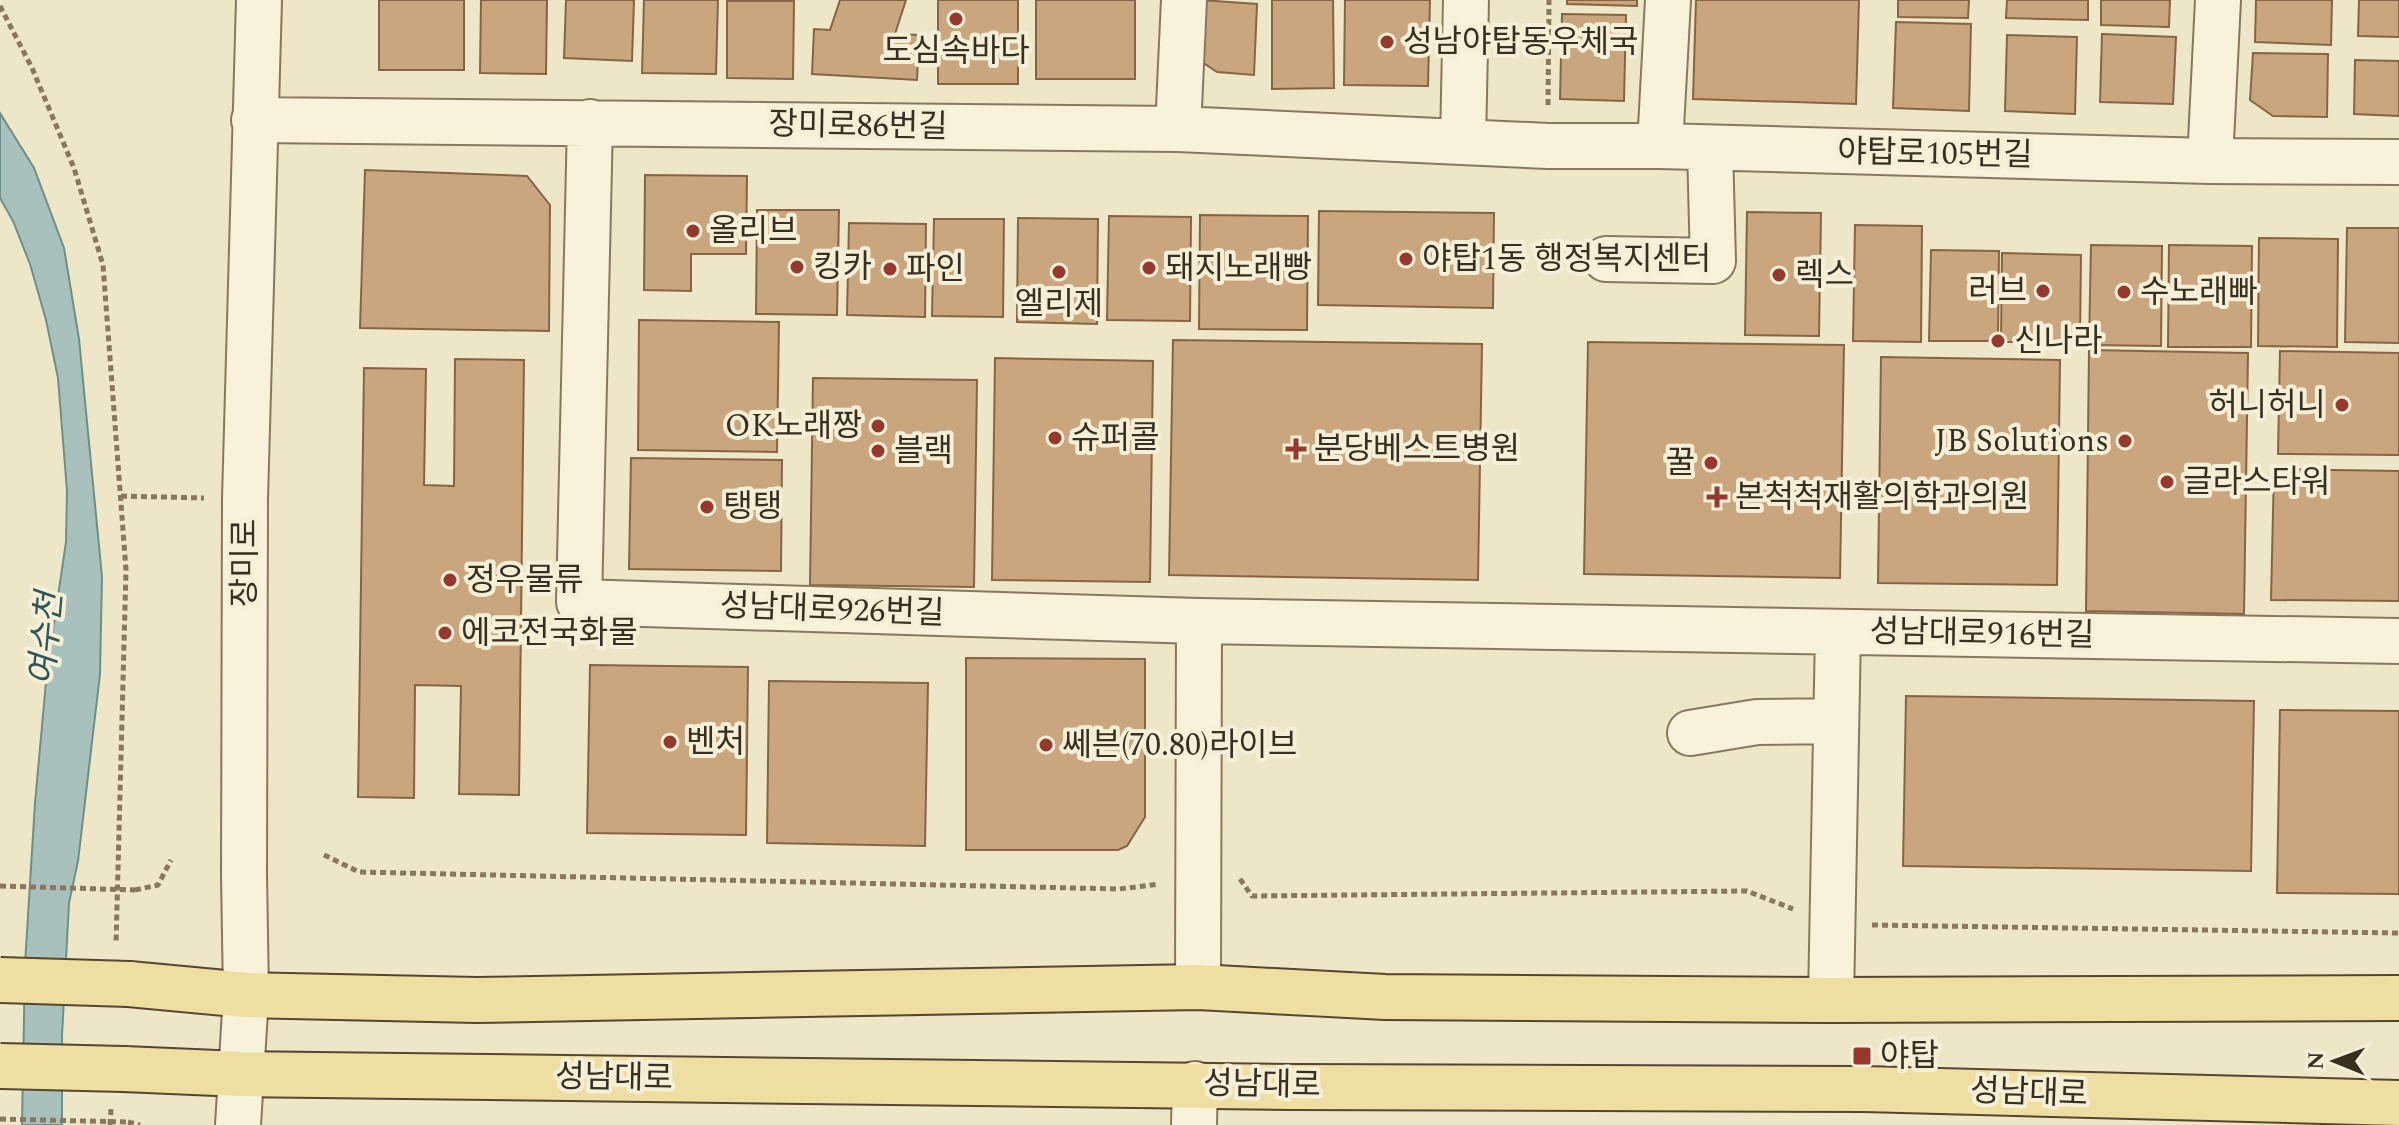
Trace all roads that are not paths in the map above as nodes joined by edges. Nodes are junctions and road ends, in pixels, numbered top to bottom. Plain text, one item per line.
1 (259, 0) edge
2 (1184, 0) edge
3 (1466, 0) edge
4 (1668, 0) edge
5 (2218, 0) edge
6 (254, 120) junction
7 (590, 122) junction
8 (1178, 129) junction
9 (1463, 142) junction
10 (1660, 146) junction
11 (1710, 148) junction
12 (2210, 161) junction
13 (2399, 162) edge
14 (1606, 259) dead end
15 (1199, 621) junction
16 (1838, 632) junction
17 (2399, 641) edge
18 (1835, 721) junction
19 (1690, 733) dead end
20 (0, 980) edge
21 (1198, 987) junction
22 (246, 995) junction
23 (2399, 998) edge
24 (1831, 1000) junction
25 (0, 1066) edge
26 (240, 1074) junction
27 (2399, 1103) edge
28 (1194, 1105) edge
29 (238, 1125) edge

1 - 6 street, 장미로
2 - 8 street
3 - 9 street
4 - 10 street
5 - 12 street
6 - 7 street, 장미로86번길
6 - 22 street, 장미로
7 - 8 street, 장미로86번길
7 - 15 street, 성남대로926번길
8 - 9 street, 장미로86번길
9 - 10 street, 야탑로105번길
10 - 11 street, 야탑로105번길
11 - 12 street, 야탑로105번길
11 - 14 street
12 - 13 street, 야탑로105번길
15 - 16 street
15 - 21 street
16 - 17 street, 성남대로916번길
16 - 18 street, 성남대로916번길
18 - 19 street
18 - 24 street, 성남대로916번길
20 - 22 main road, bridge
21 - 22 main road
21 - 24 main road
22 - 26 street, 장미로
23 - 24 main road
25 - 26 main road, 성남대로, bridge
26 - 28 main road, 성남대로
26 - 29 street, 장미로
27 - 28 main road, 성남대로

